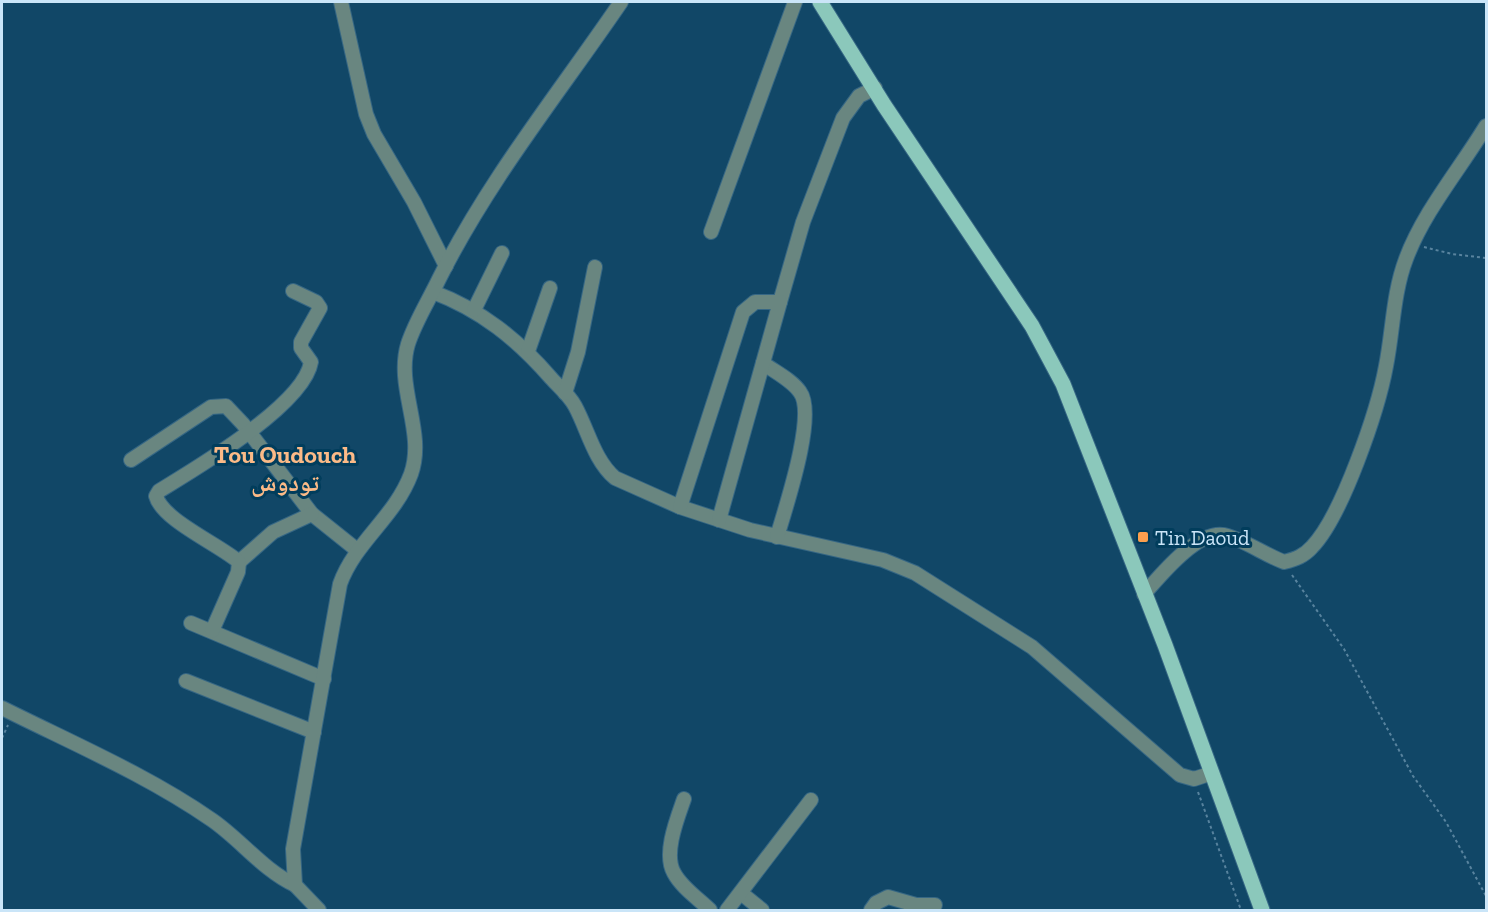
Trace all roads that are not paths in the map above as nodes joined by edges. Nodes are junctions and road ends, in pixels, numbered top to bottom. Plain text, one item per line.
1 (341, 2) edge
2 (621, 2) edge
3 (795, 2) edge
4 (820, 2) edge
5 (875, 88) junction
6 (1486, 126) edge
7 (711, 232) dead end
8 (502, 253) dead end
9 (446, 266) junction
10 (595, 267) dead end
11 (550, 288) dead end
12 (293, 291) dead end
13 (433, 292) junction
14 (780, 302) junction
15 (474, 310) junction
16 (528, 351) junction
17 (763, 363) junction
18 (565, 393) junction
19 (250, 433) junction
20 (131, 460) dead end
21 (680, 507) junction
22 (312, 514) junction
23 (719, 520) junction
24 (777, 537) junction
25 (357, 550) junction
26 (239, 562) junction
27 (1144, 594) junction
28 (191, 624) dead end
29 (212, 632) junction
30 (324, 679) junction
31 (186, 681) dead end
32 (2, 708) edge
33 (314, 732) junction
34 (1212, 773) junction
35 (684, 800) dead end
36 (811, 800) dead end
37 (295, 885) junction
38 (741, 893) junction
39 (935, 905) dead end
40 (319, 910) edge
41 (710, 910) edge
42 (727, 910) edge
43 (762, 910) edge
44 (871, 910) edge
45 (1262, 910) edge

1 - 9 street
2 - 9 street
3 - 7 street
4 - 5 main road
5 - 14 street
5 - 27 main road
6 - 27 street
8 - 15 street
9 - 13 street
10 - 18 street
11 - 16 street
12 - 19 street
13 - 15 street
13 - 25 street
14 - 17 street
14 - 21 street
15 - 16 street
16 - 18 street
17 - 23 street
17 - 24 street
18 - 21 street
19 - 20 street
19 - 22 street
19 - 26 street
21 - 23 street
22 - 25 street
22 - 26 street
23 - 24 street
24 - 34 street
25 - 30 street
26 - 29 street
27 - 34 main road
28 - 29 street
29 - 30 street
30 - 33 street
31 - 33 street
32 - 37 street
33 - 37 street
34 - 45 main road
35 - 41 street
36 - 38 street
37 - 40 street
38 - 42 street
38 - 43 street
39 - 44 street

